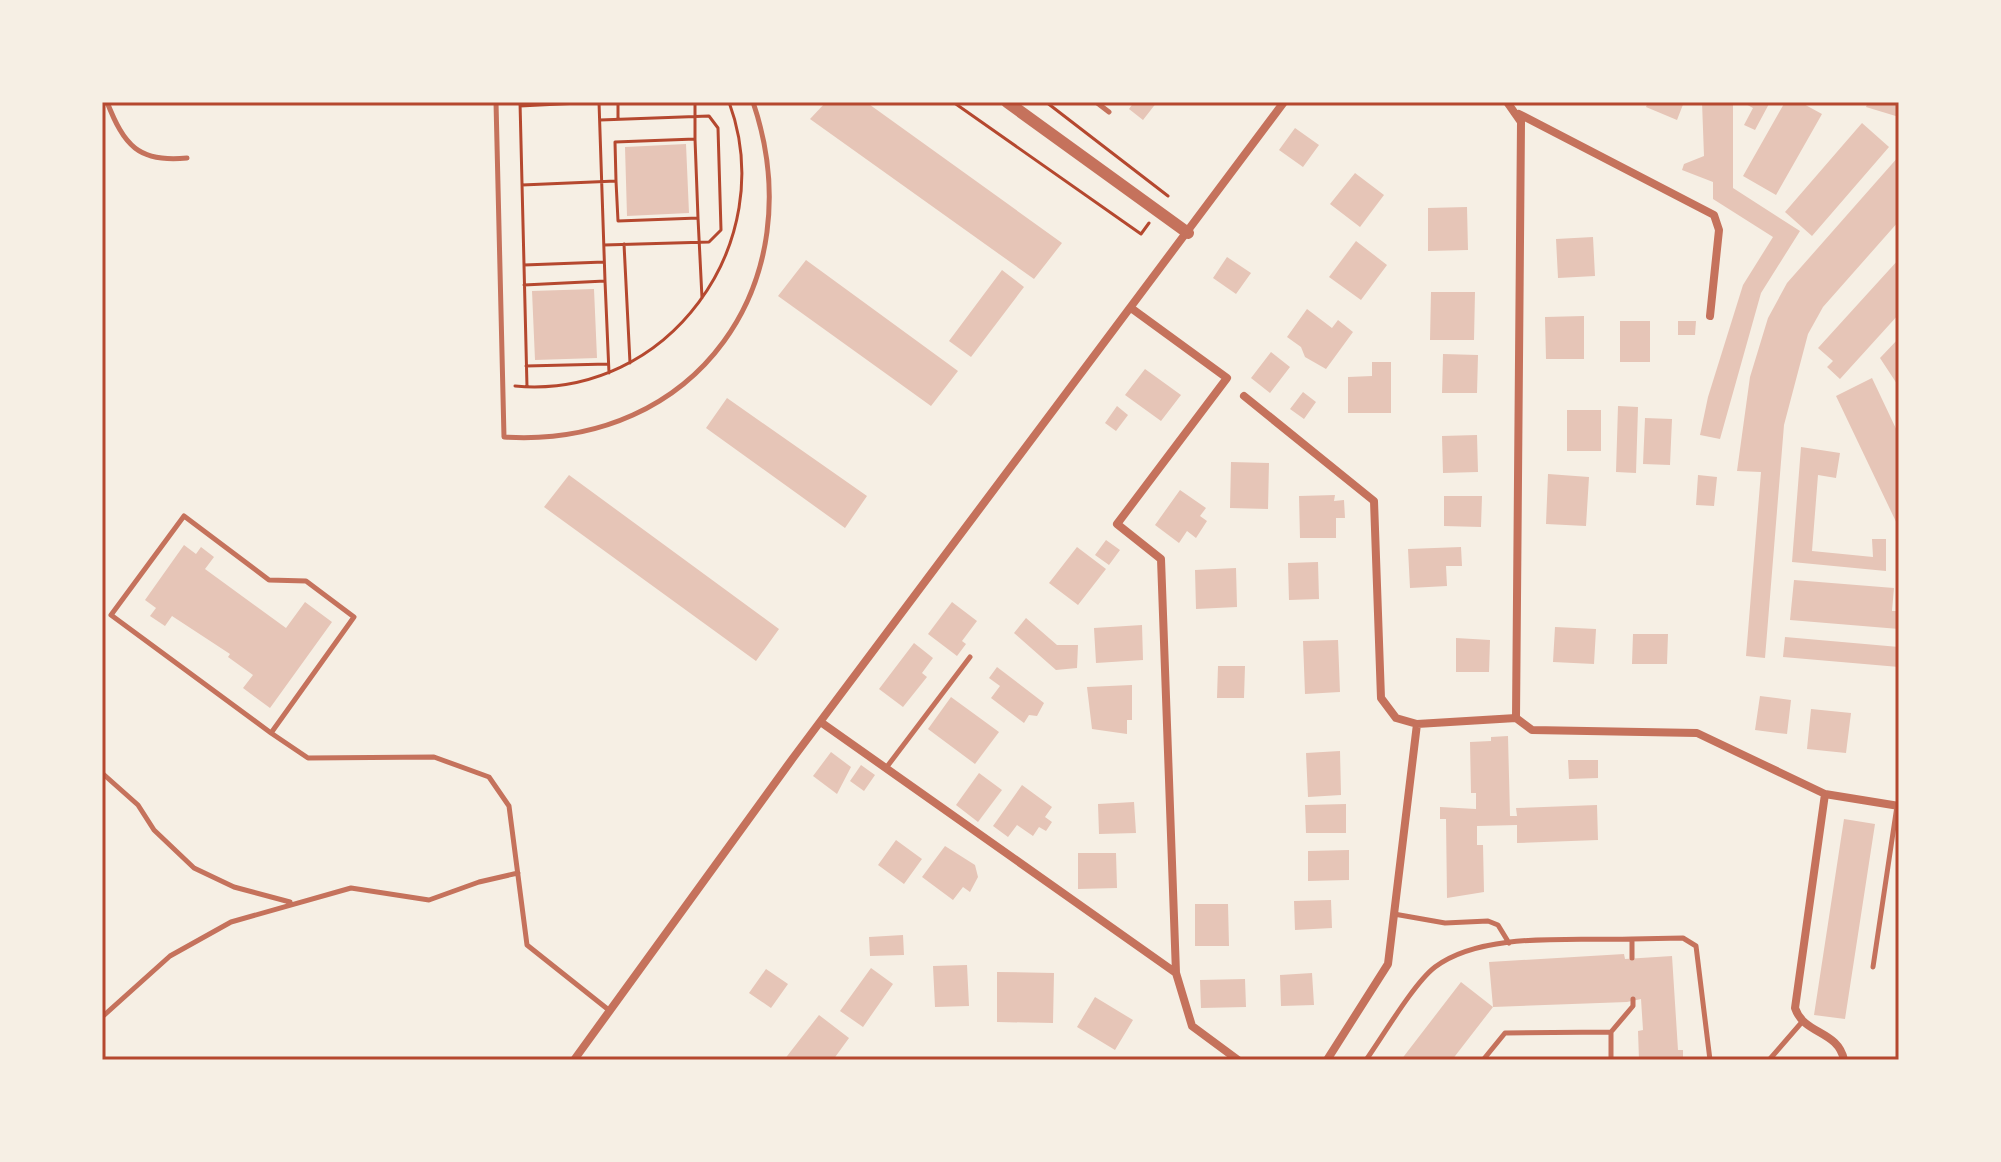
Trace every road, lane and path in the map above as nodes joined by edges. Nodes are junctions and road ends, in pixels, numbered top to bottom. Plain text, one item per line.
1 (107, 102) edge
2 (496, 102) edge
3 (599, 102) edge
4 (618, 102) edge
5 (695, 102) edge
6 (729, 102) edge
7 (753, 102) edge
8 (953, 102) edge
9 (1007, 102) edge
10 (1046, 102) edge
11 (1096, 102) edge
12 (1284, 102) edge
13 (1508, 102) edge
14 (520, 104) edge
15 (1109, 112) dead end
16 (1519, 114) junction
17 (695, 117) junction
18 (618, 119) junction
19 (600, 120) junction
20 (695, 139) junction
21 (187, 158) dead end
22 (616, 181) junction
23 (602, 182) junction
24 (522, 185) junction
25 (1168, 196) dead end
26 (698, 218) junction
27 (1152, 220) dead end
28 (1188, 233) junction
29 (699, 242) junction
30 (624, 244) junction
31 (604, 245) junction
32 (604, 262) junction
33 (524, 265) junction
34 (605, 281) junction
35 (524, 285) junction
36 (702, 301) junction
37 (1131, 308) junction
38 (1710, 316) dead end
39 (630, 363) junction
40 (608, 364) junction
41 (526, 366) junction
42 (609, 373) junction
43 (502, 385) junction
44 (527, 387) junction
45 (1244, 396) dead end
46 (970, 657) dead end
47 (1516, 718) junction
48 (822, 723) junction
49 (1417, 724) junction
50 (271, 733) junction
51 (886, 768) junction
52 (102, 773) edge
53 (1825, 794) junction
54 (1898, 806) edge
55 (518, 873) junction
56 (291, 903) junction
57 (1393, 914) junction
58 (1632, 939) junction
59 (1509, 943) junction
60 (1632, 958) dead end
61 (1873, 967) dead end
62 (1176, 973) junction
63 (1633, 999) dead end
64 (610, 1011) junction
65 (102, 1017) edge
66 (1802, 1022) junction
67 (1611, 1032) junction
68 (574, 1060) edge
69 (1238, 1060) edge
70 (1327, 1060) edge
71 (1366, 1060) edge
72 (1483, 1060) edge
73 (1611, 1060) edge
74 (1710, 1060) edge
75 (1769, 1060) edge
76 (1844, 1060) edge

1 - 21 lane
2 - 43 lane
3 - 14 path
3 - 19 path
4 - 18 path
5 - 17 path
6 - 36 path
7 - 43 lane
8 - 27 path
9 - 28 street
10 - 25 path
11 - 15 lane
12 - 28 street
13 - 16 street
14 - 24 path
16 - 38 street
16 - 47 street
17 - 18 path
17 - 20 path
17 - 29 path
18 - 19 path
19 - 23 path
20 - 22 path
20 - 26 path
22 - 23 path
22 - 26 path
23 - 24 path
23 - 31 path
24 - 33 path
26 - 29 path
28 - 37 street
29 - 30 path
29 - 36 path
30 - 31 path
30 - 39 path
31 - 32 path
32 - 33 path
32 - 34 path
33 - 35 path
34 - 35 path
34 - 40 path
35 - 41 path
36 - 39 path
37 - 48 street
37 - 62 street
39 - 42 path
40 - 41 path
40 - 42 path
41 - 44 path
42 - 44 path
43 - 44 path
45 - 49 street
46 - 51 lane
47 - 49 street
47 - 53 street
48 - 51 street
48 - 64 street
49 - 57 street
50 - 50 lane
50 - 55 lane
51 - 62 street
52 - 56 lane
53 - 54 street
53 - 66 street
54 - 61 lane
55 - 56 lane
55 - 64 lane
56 - 65 lane
57 - 59 lane
57 - 70 street
58 - 59 lane
58 - 60 lane
58 - 74 lane
59 - 71 lane
62 - 69 street
63 - 67 lane
64 - 68 street
66 - 75 lane
66 - 76 street
67 - 72 lane
67 - 73 lane

